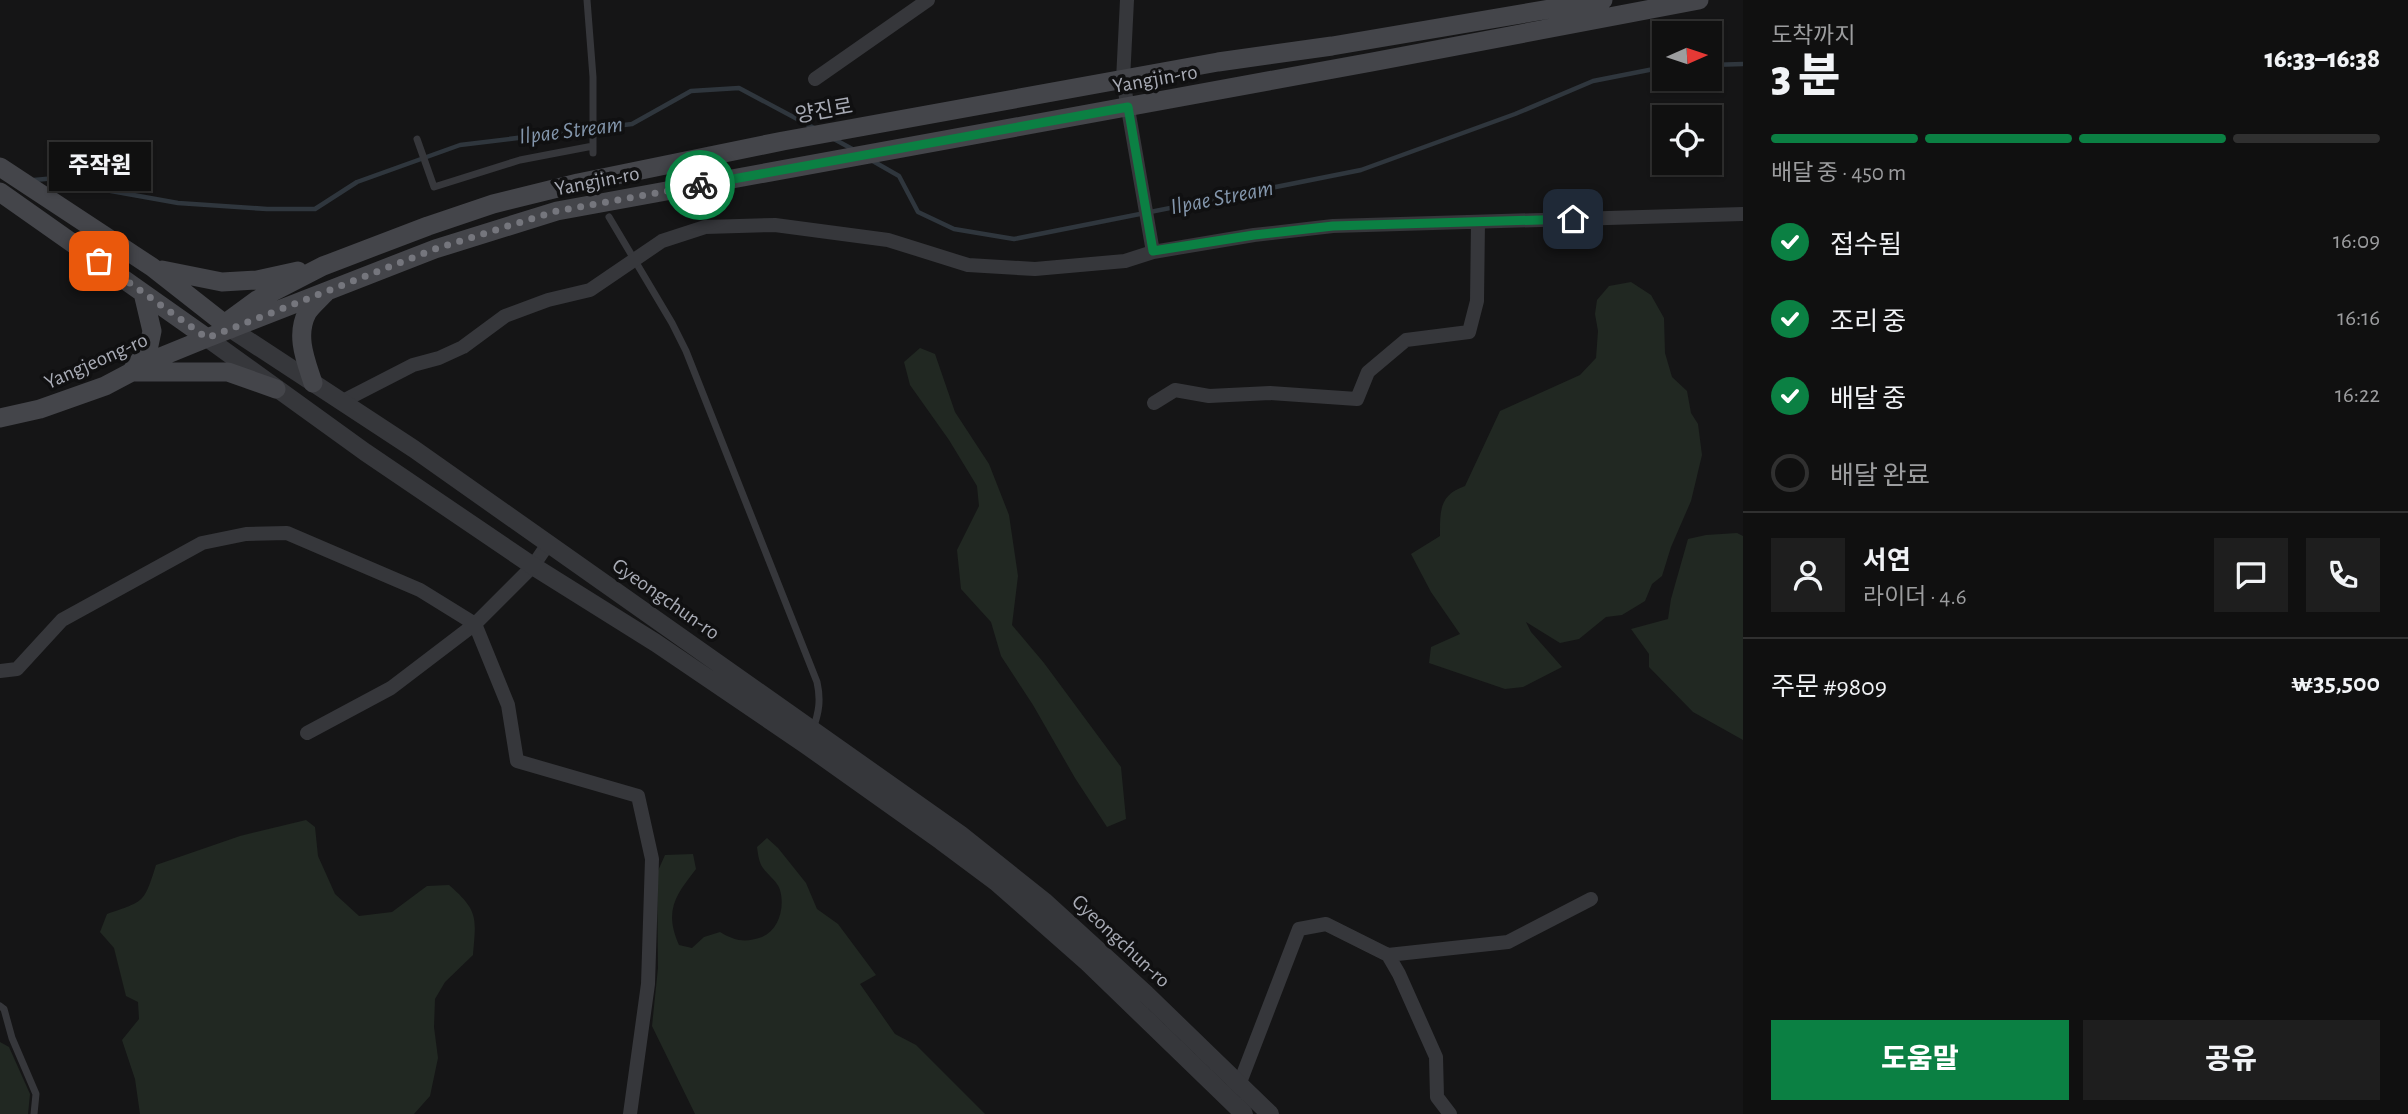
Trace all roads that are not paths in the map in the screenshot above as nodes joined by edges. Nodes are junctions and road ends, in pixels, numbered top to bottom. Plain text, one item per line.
1 (587, 0) edge
2 (928, 0) edge
3 (1127, 0) edge
4 (1603, 0) edge
5 (1699, 0) edge
6 (815, 79) dead end
7 (1123, 80) junction
8 (1128, 107) junction
9 (872, 126) joint
10 (417, 139) dead end
11 (783, 141) joint
12 (0, 167) edge
13 (0, 192) edge
14 (1743, 215) edge
15 (608, 217) dead end
16 (1478, 222) junction
17 (1153, 247) junction
18 (635, 260) junction
19 (323, 266) junction
20 (152, 267) junction
21 (328, 290) junction
22 (143, 293) junction
23 (228, 326) junction
24 (207, 338) junction
25 (131, 372) junction
26 (313, 383) junction
27 (276, 389) junction
28 (341, 402) junction
29 (1154, 403) dead end
30 (0, 418) edge
31 (548, 544) junction
32 (533, 566) junction
33 (475, 624) junction
34 (0, 671) edge
35 (812, 730) junction
36 (307, 733) dead end
37 (1591, 899) dead end
38 (1388, 955) junction
39 (0, 1006) edge
40 (1239, 1085) junction
41 (34, 1114) edge
42 (630, 1114) edge
43 (1244, 1114) edge
44 (1269, 1114) edge
45 (1450, 1114) edge

1 - 10 lane
2 - 6 street
3 - 7 street
4 - 7 main road, Yangjin-ro
5 - 8 main road, Yangjin-ro
7 - 8 street
7 - 9 main road, Yangjin-ro
8 - 17 street
8 - 21 main road, Yangjin-ro
9 - 11 main road, 양진로
11 - 19 main road, Yangjin-ro
12 - 20 main road, Gyeongchun-ro
13 - 22 main road, Gyeongchun-ro
14 - 16 street
15 - 18 lane
16 - 17 street
16 - 29 street
17 - 18 street
18 - 28 street
18 - 35 lane
19 - 20 main road
19 - 23 main road, Yangjin-ro
20 - 23 main road, Gyeongchun-ro
21 - 23 main road, Yangjin-ro
21 - 26 main road
22 - 24 main road, Gyeongchun-ro
22 - 25 main road
23 - 24 main road, Yangjin-ro
23 - 26 street, Gyeongchun-ro
24 - 25 main road, Yangjeong-ro
24 - 27 street, Gyeongchun-ro
25 - 27 main road
25 - 30 main road, Yangjeong-ro
26 - 28 street, Gyeongchun-ro
27 - 32 street, Gyeongchun-ro
28 - 31 street, Gyeongchun-ro
31 - 32 street
31 - 35 street, Gyeongchun-ro
32 - 33 street
32 - 43 street, Gyeongchun-ro
33 - 34 street
33 - 36 street
33 - 42 street
35 - 40 street, Gyeongchun-ro
37 - 38 street
38 - 40 street
38 - 45 street
39 - 41 lane
40 - 44 street, Gyeongchun-ro

